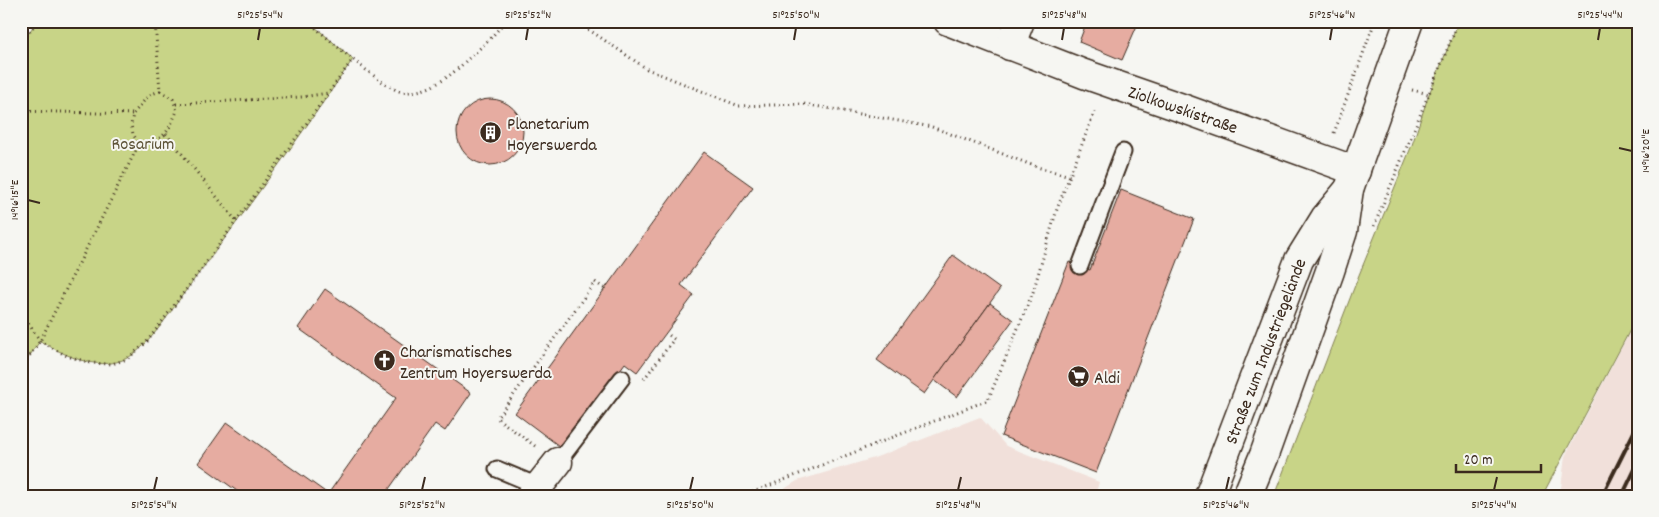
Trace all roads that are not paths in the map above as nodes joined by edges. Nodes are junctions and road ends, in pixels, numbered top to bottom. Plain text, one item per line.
1 (948, 21) edge
2 (1409, 21) edge
3 (1015, 33) edge
4 (1123, 152) dead end
5 (1353, 180) junction
6 (1080, 266) dead end
7 (622, 378) road end
8 (558, 462) joint
9 (497, 469) dead end
10 (535, 491) edge
11 (1210, 496) edge
12 (1247, 496) edge

1 - 3 main road, Ziolkowskistraße
2 - 5 main road, Straße zum Industriegelände
3 - 5 main road, Ziolkowskistraße
4 - 6 lane
5 - 11 main road, Straße zum Industriegelände
5 - 12 main road, Straße zum Industriegelände
7 - 8 lane
8 - 10 main road
9 - 10 lane

